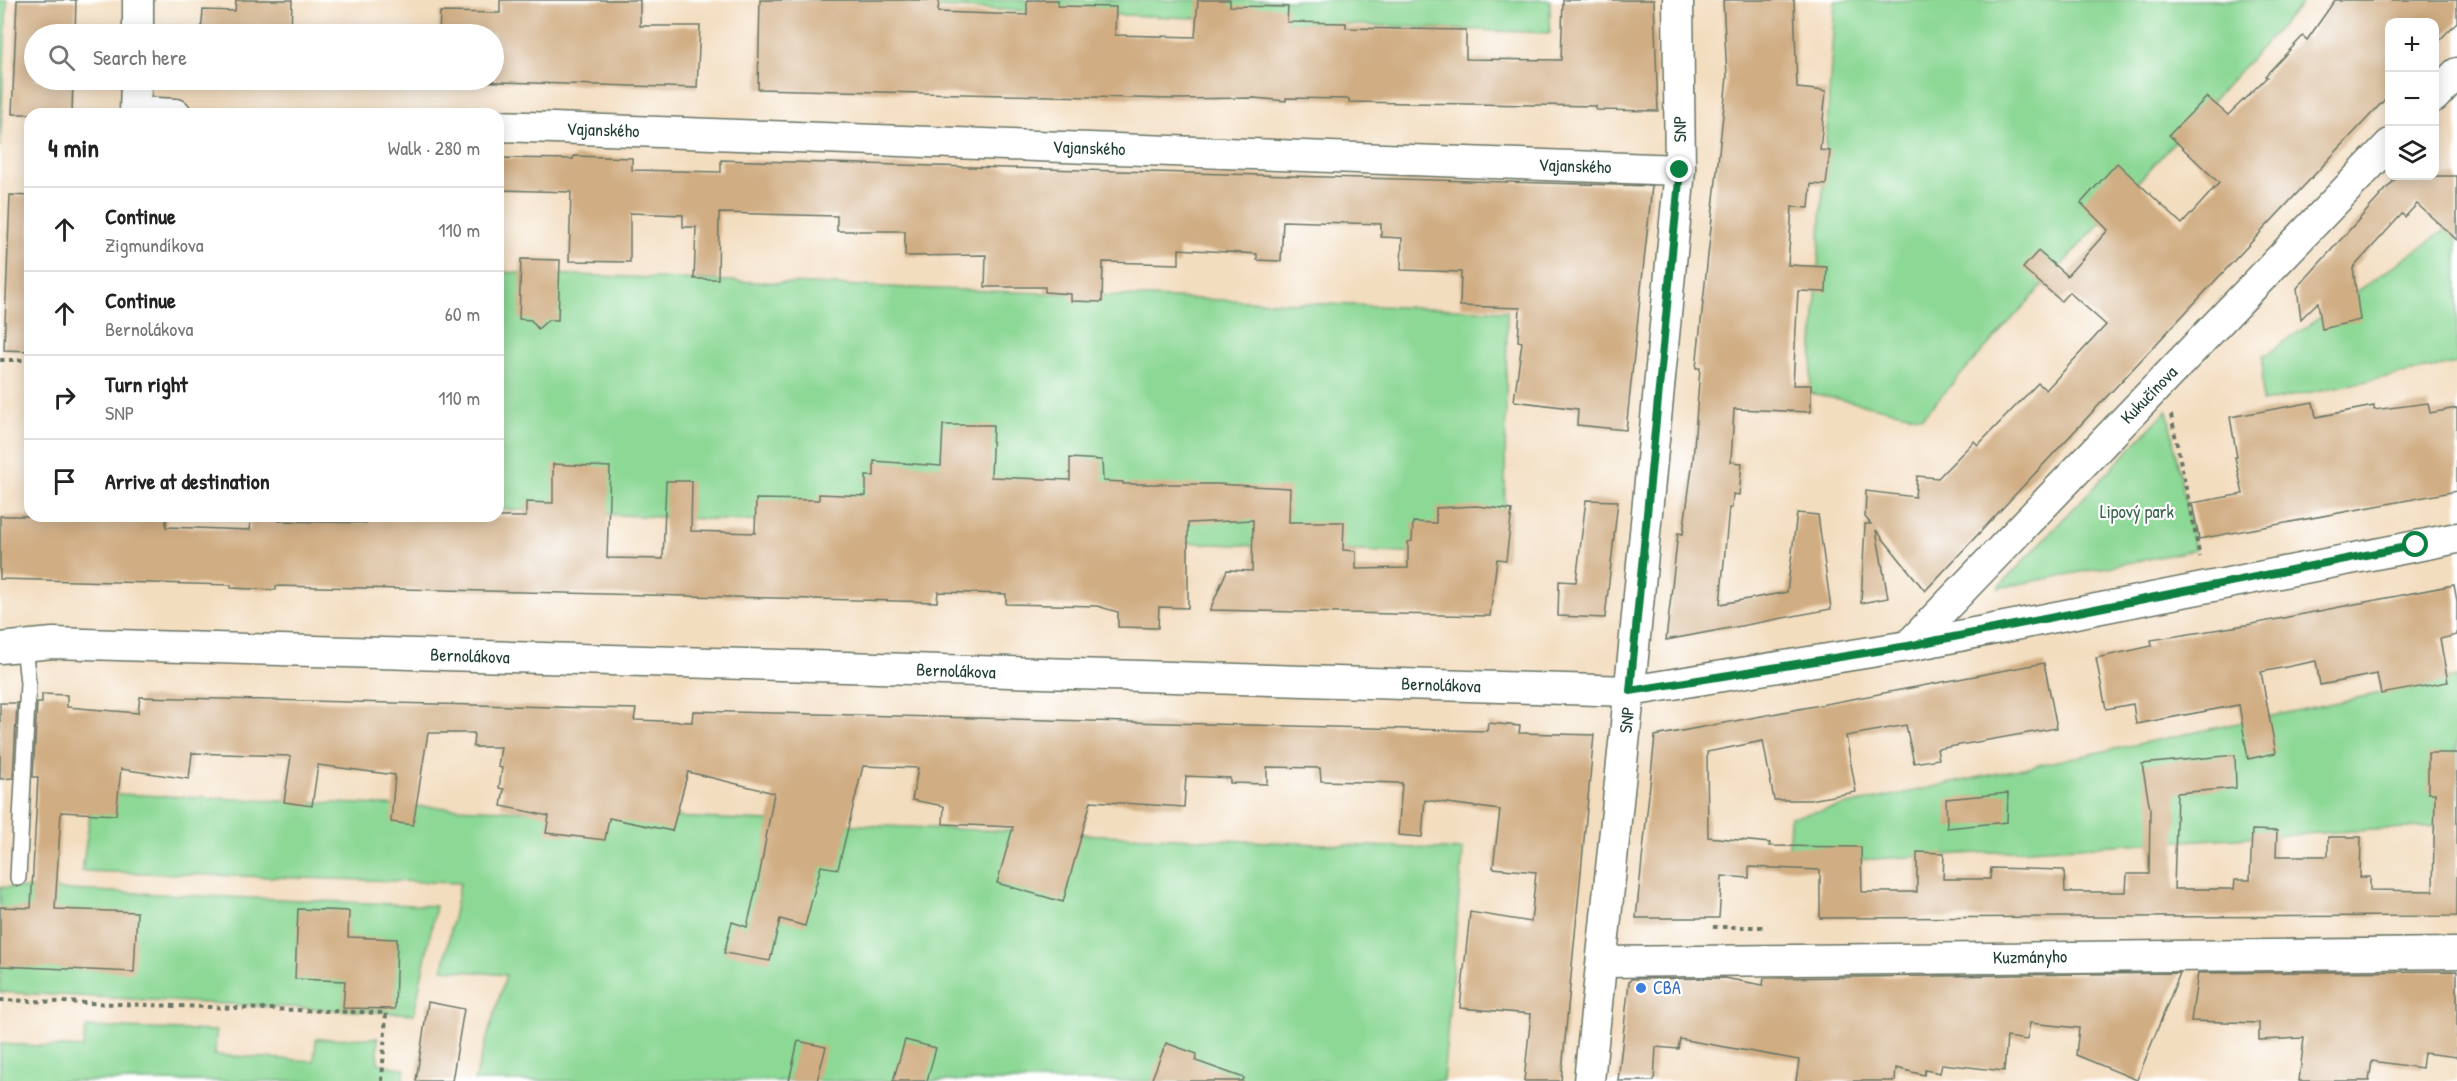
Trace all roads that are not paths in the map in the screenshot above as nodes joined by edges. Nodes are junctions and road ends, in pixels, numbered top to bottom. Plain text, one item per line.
1 (138, 0) edge
2 (1678, 0) edge
3 (138, 24) edge
4 (2457, 73) edge
5 (136, 90) edge
6 (2439, 92) edge
7 (135, 108) edge
8 (504, 126) edge
9 (2385, 149) edge
10 (1680, 170) junction
11 (2457, 538) edge
12 (1908, 646) junction
13 (12, 647) edge
14 (1630, 691) junction
15 (18, 878) dead end
16 (2457, 952) edge
17 (1603, 962) junction
18 (1589, 1081) edge

1 - 3 street
2 - 10 street, SNP
4 - 6 street
5 - 7 street
8 - 10 street, Vajanského
9 - 12 street, Kukučínova
10 - 14 street, SNP
11 - 12 street, Bernolákova
12 - 14 street, Bernolákova
13 - 14 street, Bernolákova
13 - 15 lane
14 - 17 street, SNP
16 - 17 street, Kuzmányho
17 - 18 street, SNP

